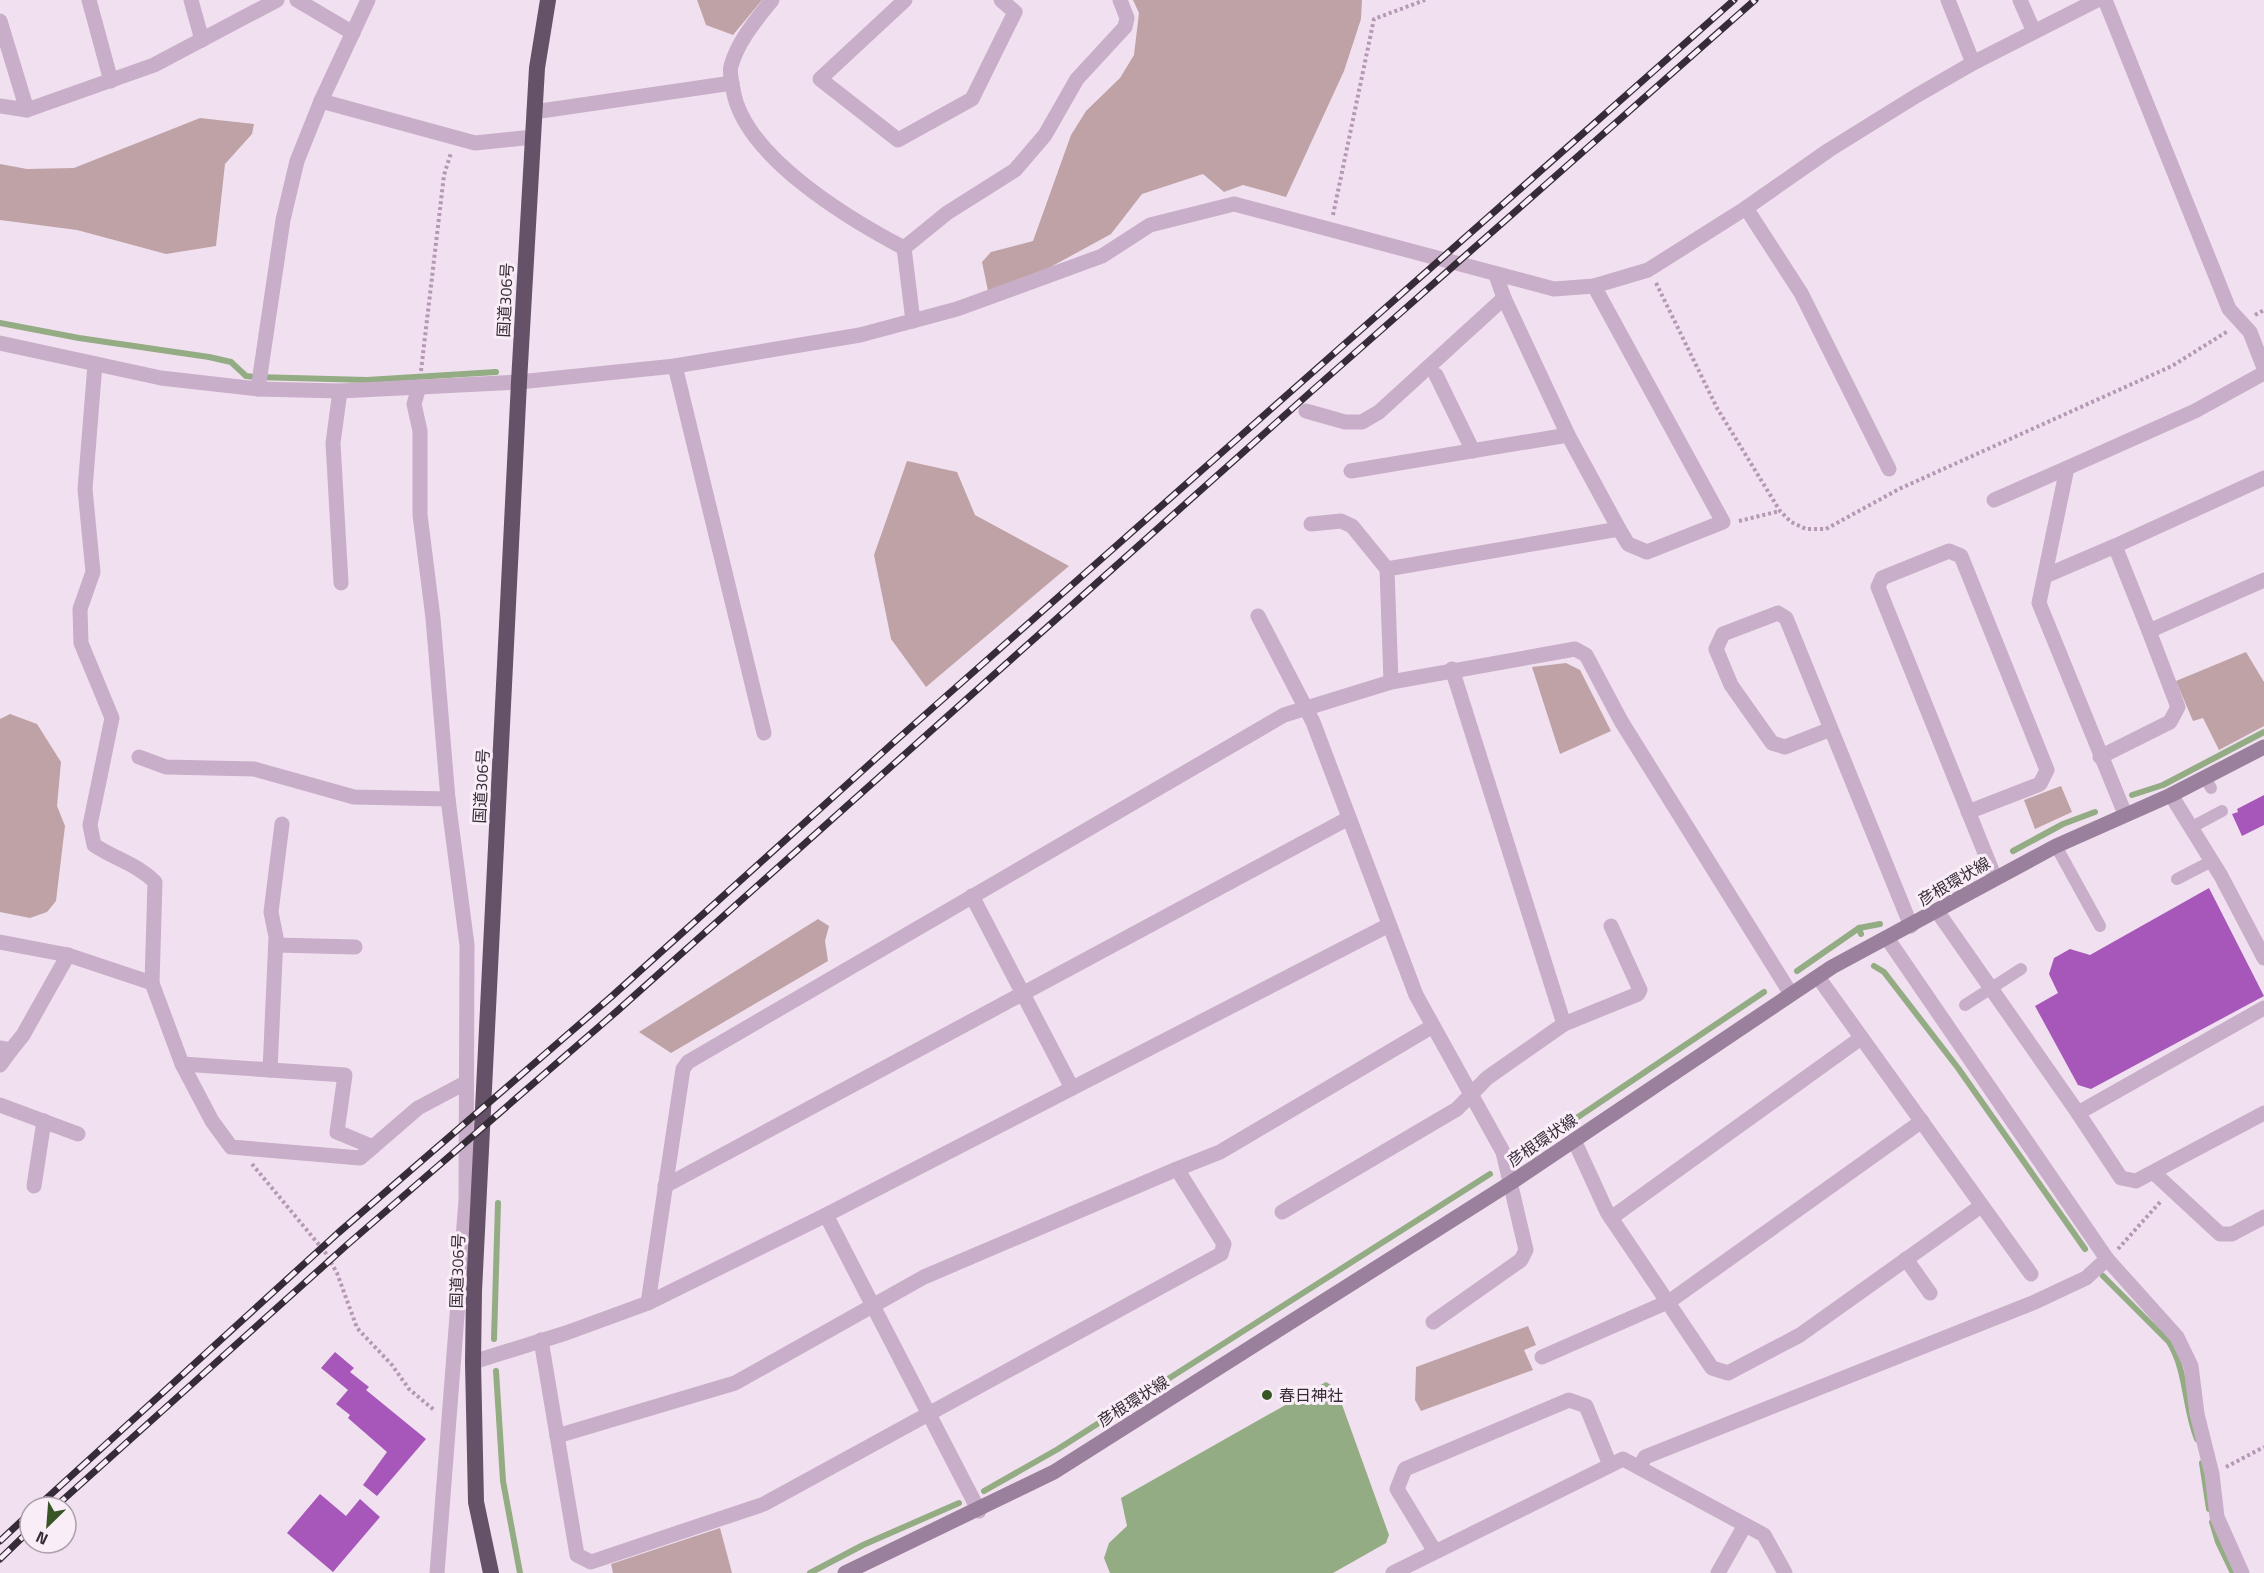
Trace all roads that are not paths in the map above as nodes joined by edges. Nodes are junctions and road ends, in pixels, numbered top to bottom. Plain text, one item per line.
1 (89, 0) edge
2 (191, 0) edge
3 (277, 0) edge
4 (297, 0) edge
5 (368, 0) edge
6 (548, 0) edge
7 (772, 0) edge
8 (905, 0) edge
9 (1002, 0) edge
10 (1120, 0) edge
11 (1948, 0) edge
12 (2020, 0) edge
13 (2097, 0) edge
14 (2105, 0) edge
15 (0, 21) edge
16 (2039, 31) junction
17 (353, 33) junction
18 (202, 40) junction
19 (1973, 63) junction
20 (111, 81) junction
21 (732, 83) junction
22 (321, 101) junction
23 (0, 106) edge
24 (27, 110) junction
25 (534, 112) junction
26 (533, 138) junction
27 (1746, 208) junction
28 (903, 248) junction
29 (1496, 275) junction
30 (1594, 286) junction
31 (1504, 298) junction
32 (912, 321) junction
33 (0, 343) edge
34 (94, 364) junction
35 (675, 366) junction
36 (2264, 368) edge
37 (2264, 374) edge
38 (1436, 375) dead end
39 (420, 380) junction
40 (259, 382) junction
41 (519, 382) junction
42 (340, 391) junction
43 (1306, 411) dead end
44 (1568, 435) junction
45 (1473, 451) junction
46 (1889, 468) dead end
47 (2067, 468) junction
48 (1351, 471) dead end
49 (2264, 478) edge
50 (1994, 500) dead end
51 (1311, 524) dead end
52 (1619, 530) junction
53 (2115, 546) junction
54 (1387, 569) junction
55 (2045, 576) junction
56 (2264, 580) edge
57 (341, 583) dead end
58 (1258, 616) dead end
59 (2149, 631) junction
60 (1452, 669) junction
61 (1391, 682) junction
62 (1305, 708) junction
63 (1832, 729) junction
64 (764, 734) dead end
65 (2264, 747) edge
66 (139, 757) dead end
67 (2100, 757) junction
68 (2171, 795) junction
69 (448, 799) junction
70 (2222, 811) dead end
71 (1968, 812) junction
72 (2125, 814) junction
73 (1349, 818) junction
74 (282, 824) dead end
75 (2192, 827) junction
76 (2056, 846) junction
77 (2212, 861) junction
78 (1995, 878) junction
79 (2177, 879) dead end
80 (972, 896) junction
81 (1937, 911) junction
82 (1389, 925) junction
83 (1611, 926) dead end
84 (1911, 926) junction
85 (2100, 926) dead end
86 (1887, 938) junction
87 (0, 942) edge
88 (276, 945) junction
89 (355, 947) dead end
90 (68, 955) junction
91 (2264, 958) edge
92 (2021, 969) dead end
93 (1818, 977) junction
94 (152, 983) junction
95 (1990, 987) junction
96 (1023, 994) junction
97 (1791, 994) junction
98 (1965, 1005) dead end
99 (2264, 1008) edge
100 (1564, 1024) junction
101 (1433, 1026) junction
102 (1861, 1038) junction
103 (6, 1049) edge
104 (182, 1064) junction
105 (0, 1065) edge
106 (270, 1070) junction
107 (465, 1083) junction
108 (1072, 1088) junction
109 (1472, 1093) junction
110 (0, 1105) edge
111 (2078, 1113) junction
112 (2264, 1113) edge
113 (44, 1121) junction
114 (1922, 1121) junction
115 (78, 1134) dead end
116 (1574, 1140) junction
117 (373, 1147) junction
118 (1177, 1169) junction
119 (2154, 1173) junction
120 (1512, 1182) junction
121 (33, 1186) dead end
122 (665, 1186) junction
123 (1981, 1206) junction
124 (1282, 1212) dead end
125 (826, 1215) junction
126 (2264, 1217) edge
127 (1611, 1218) junction
128 (1906, 1259) junction
129 (2107, 1259) junction
130 (2031, 1274) dead end
131 (1930, 1293) dead end
132 (1670, 1301) junction
133 (648, 1303) junction
134 (873, 1304) junction
135 (1433, 1322) dead end
136 (542, 1340) junction
137 (1542, 1357) dead end
138 (473, 1362) junction
139 (930, 1414) junction
140 (557, 1436) junction
141 (1610, 1465) junction
142 (1640, 1467) junction
143 (979, 1511) junction
144 (1745, 1525) junction
145 (1434, 1550) junction
146 (437, 1573) edge
147 (491, 1573) edge
148 (845, 1573) edge
149 (1393, 1573) edge
150 (1718, 1573) edge
151 (1785, 1573) edge
152 (2242, 1573) edge

1 - 20 street
2 - 18 street
3 - 18 street
4 - 17 street
5 - 17 street
6 - 25 highway, 国道306号
7 - 21 street
8 - 9 street
10 - 28 street
11 - 19 street
12 - 16 street
13 - 16 street
14 - 36 street
15 - 24 street
16 - 19 street
17 - 22 street
18 - 20 street
19 - 27 street
20 - 24 street
21 - 25 street
21 - 28 street
22 - 26 street
22 - 40 street
23 - 24 street
25 - 26 highway, 国道306号
26 - 41 highway, 国道306号
27 - 30 street
27 - 46 street
28 - 32 street
29 - 30 street
29 - 31 street
29 - 32 street
30 - 52 street
31 - 43 street
31 - 44 street
32 - 35 street
33 - 34 street
34 - 40 street
34 - 94 street
35 - 41 street
35 - 64 street
37 - 47 street
38 - 45 street
39 - 41 street
39 - 42 street
39 - 69 street
40 - 42 street
41 - 138 highway, 国道306号
42 - 57 street
44 - 45 street
44 - 52 street
45 - 48 street
47 - 50 street
47 - 55 street
49 - 53 street
51 - 54 street
52 - 54 street
53 - 55 street
53 - 59 street
54 - 61 street
55 - 67 street
56 - 59 street
58 - 62 street
59 - 67 street
60 - 61 street
60 - 97 street
60 - 100 street
61 - 62 street
62 - 73 street
62 - 80 street
63 - 63 street
63 - 84 street
65 - 68 main road, 彦根環状線
66 - 69 street
67 - 72 street
68 - 72 main road, 彦根環状線
68 - 75 street
69 - 107 street
70 - 75 lane
71 - 71 street
71 - 78 street
72 - 76 main road, 彦根環状線
73 - 82 street
73 - 96 street
74 - 88 street
75 - 77 street
76 - 78 main road, 彦根環状線
76 - 85 lane
77 - 79 lane
77 - 91 street
78 - 81 main road, 彦根環状線
80 - 96 street
80 - 122 street
81 - 84 main road, 彦根環状線
81 - 95 street
82 - 101 street
82 - 108 street
83 - 100 street
84 - 86 main road, 彦根環状線
86 - 93 main road, 彦根環状線
86 - 129 street
87 - 90 street
88 - 89 street
88 - 106 street
90 - 94 street
90 - 103 street
92 - 95 lane
93 - 97 main road, 彦根環状線
93 - 102 street
94 - 104 street
95 - 98 lane
95 - 111 street
96 - 108 street
96 - 122 street
97 - 116 main road, 彦根環状線
99 - 111 street
100 - 109 street
101 - 109 street
101 - 118 street
102 - 114 street
102 - 127 street
103 - 105 street
104 - 106 street
104 - 117 street
106 - 117 street
107 - 117 street
107 - 146 street
108 - 125 street
109 - 120 street
109 - 124 street
110 - 113 street
111 - 119 street
112 - 119 street
113 - 115 street
113 - 121 street
114 - 123 street
114 - 132 street
116 - 120 main road, 彦根環状線
116 - 127 street
118 - 134 street
118 - 139 street
119 - 126 street
120 - 135 street
120 - 143 main road, 彦根環状線
122 - 133 street
123 - 128 street
123 - 130 street
125 - 133 street
125 - 134 street
127 - 132 street
128 - 131 street
128 - 132 street
129 - 142 street
129 - 152 street
132 - 137 street
133 - 136 street
134 - 139 street
134 - 140 street
136 - 138 street
136 - 140 street
138 - 147 highway, 国道306号
139 - 140 street
139 - 143 street
141 - 142 street
141 - 145 street
141 - 145 street
142 - 144 street
143 - 148 main road, 彦根環状線
144 - 150 street
144 - 151 street
145 - 149 street

